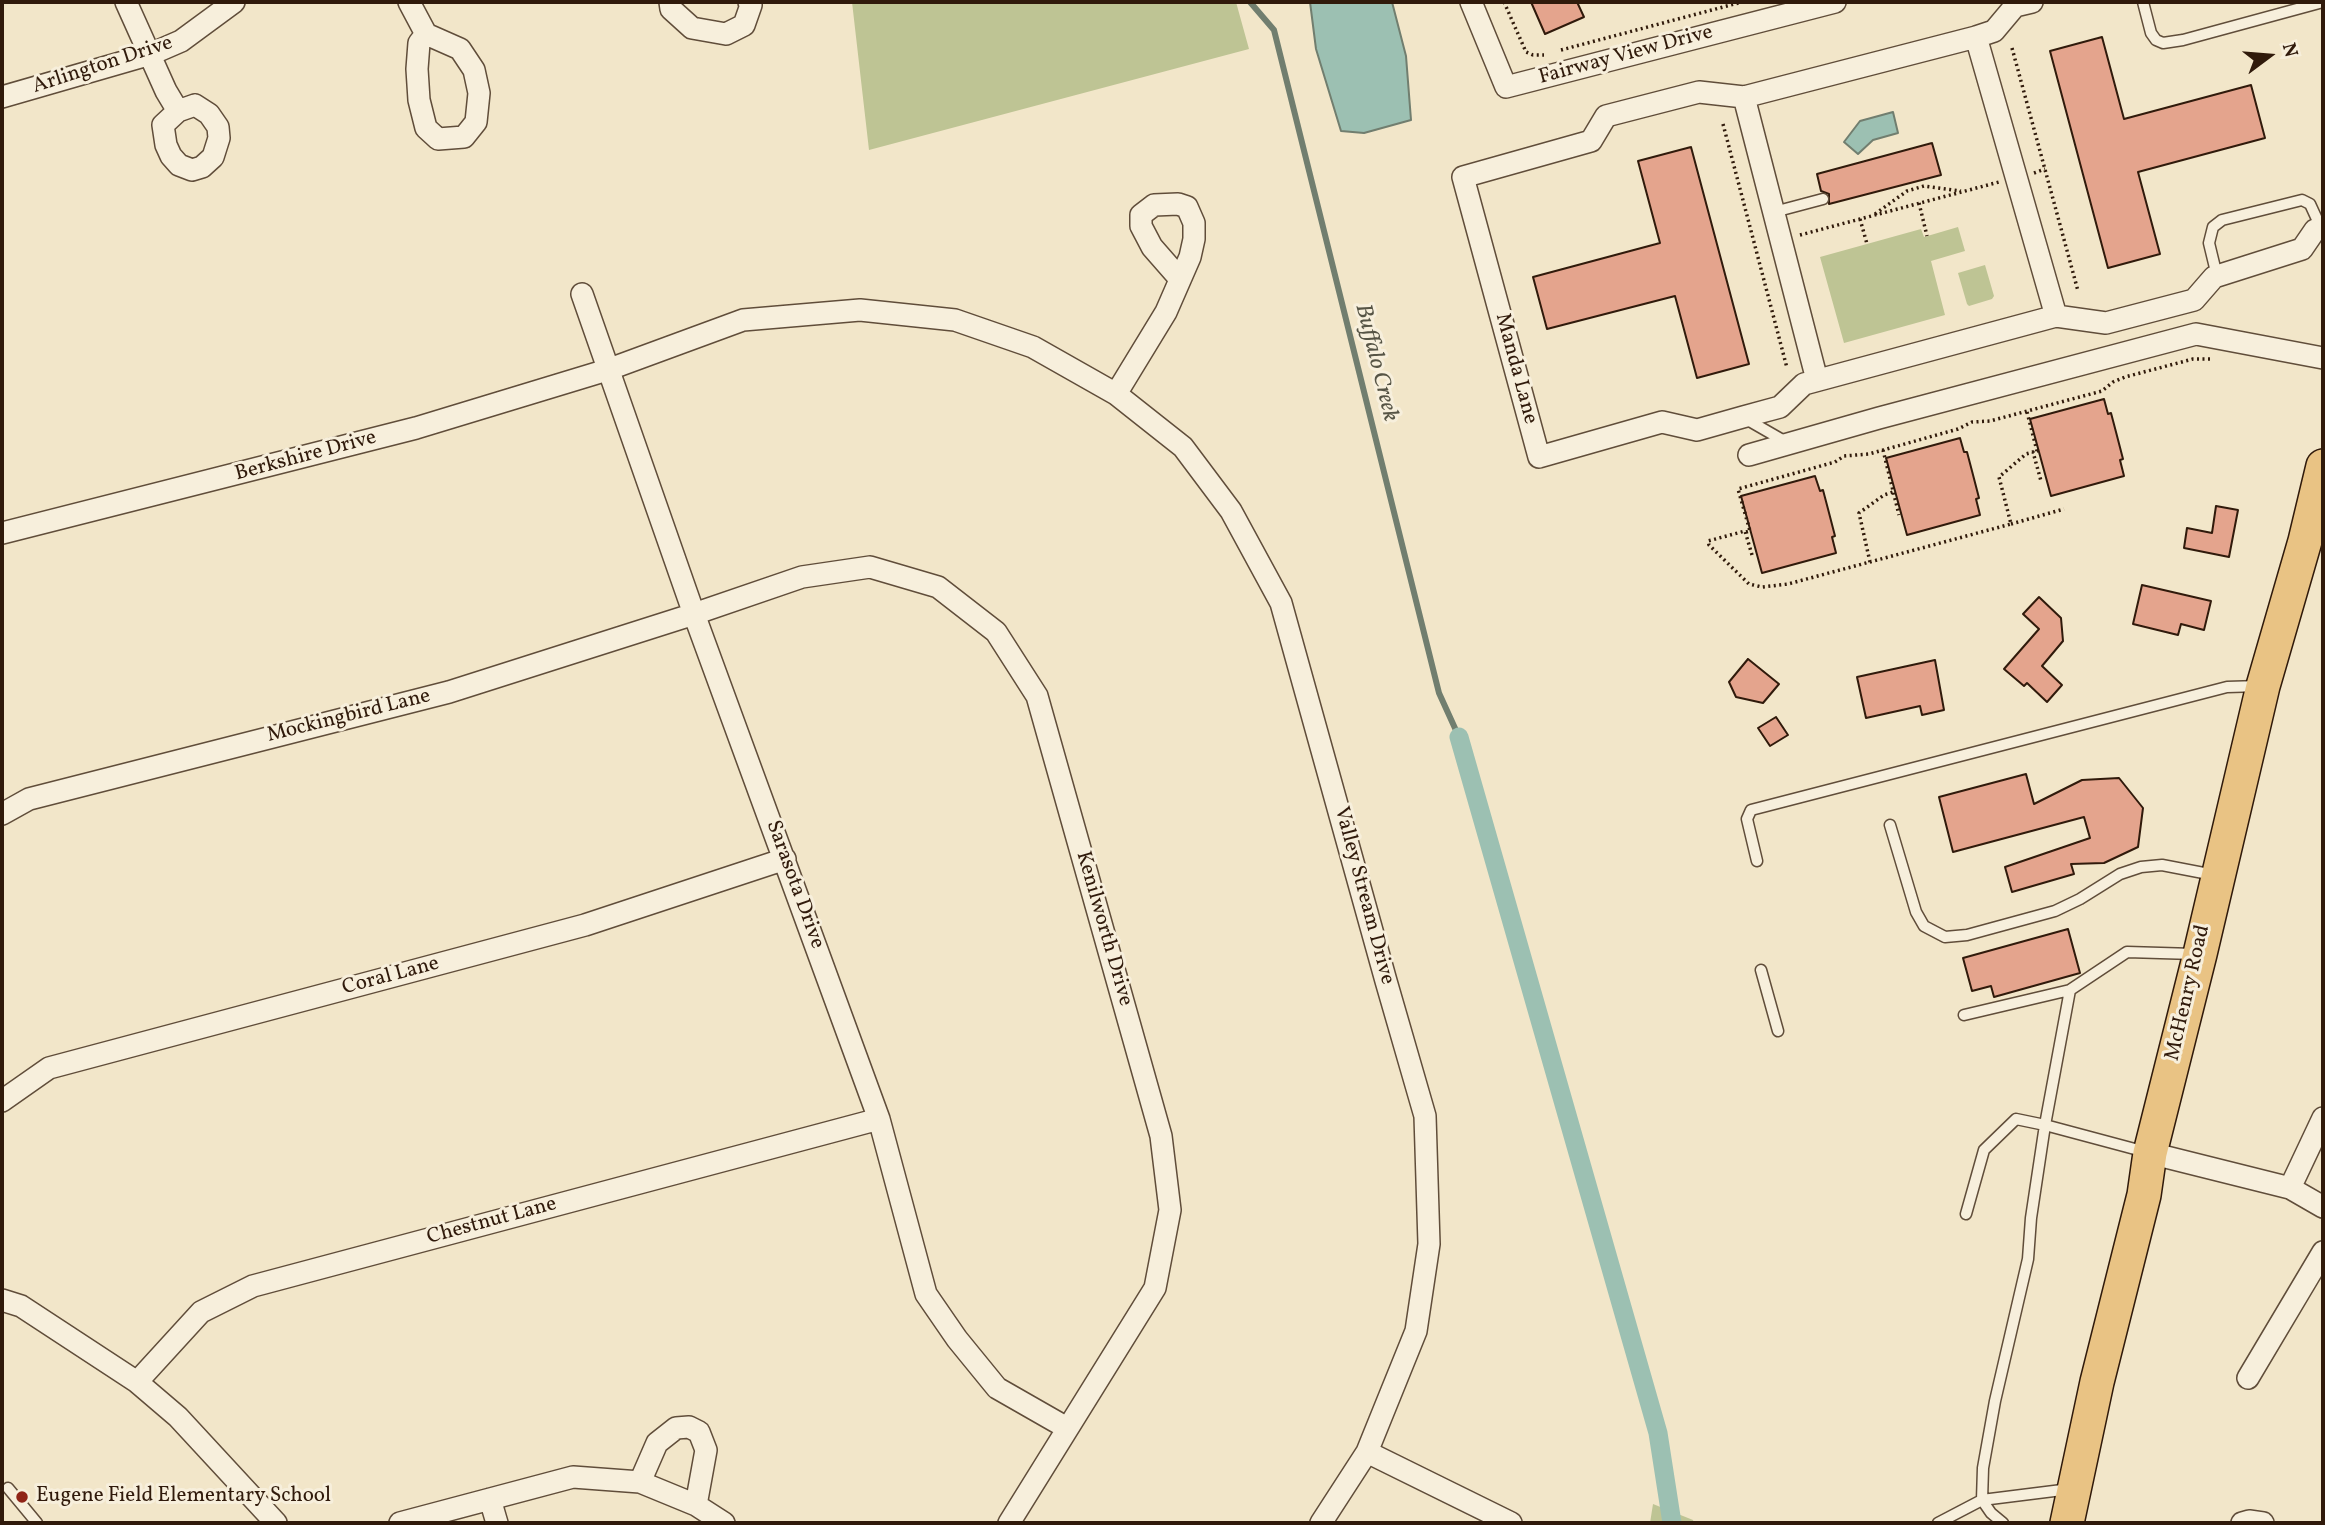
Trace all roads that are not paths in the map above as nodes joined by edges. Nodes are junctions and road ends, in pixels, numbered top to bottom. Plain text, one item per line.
1 (126, 2) edge
2 (234, 2) edge
3 (409, 2) edge
4 (670, 2) edge
5 (749, 2) edge
6 (1471, 2) edge
7 (1835, 2) edge
8 (2032, 2) edge
9 (2143, 2) edge
10 (2323, 2) edge
11 (426, 34) junction
12 (1976, 37) junction
13 (151, 54) junction
14 (2, 97) edge
15 (1744, 97) junction
16 (178, 111) dead end
17 (1823, 199) dead end
18 (1773, 212) junction
19 (2322, 227) edge
20 (2217, 276) junction
21 (1180, 279) dead end
22 (582, 294) dead end
23 (2056, 316) junction
24 (2323, 358) edge
25 (607, 370) junction
26 (1817, 380) junction
27 (1115, 394) junction
28 (1743, 417) junction
29 (1788, 444) junction
30 (1749, 455) dead end
31 (2323, 466) edge
32 (2, 533) edge
33 (2314, 544) edge
34 (694, 614) junction
35 (2263, 686) junction
36 (2, 814) edge
37 (1890, 825) dead end
38 (785, 859) junction
39 (1757, 862) dead end
40 (2217, 876) junction
41 (2200, 954) junction
42 (1761, 970) dead end
43 (2070, 990) junction
44 (1964, 1015) dead end
45 (1778, 1031) dead end
46 (2, 1101) edge
47 (2323, 1118) edge
48 (878, 1119) junction
49 (2045, 1125) junction
50 (2150, 1153) junction
51 (2290, 1188) junction
52 (2323, 1207) edge
53 (1966, 1214) dead end
54 (2323, 1252) edge
55 (2, 1300) edge
56 (2248, 1378) dead end
57 (137, 1382) junction
58 (1068, 1428) junction
59 (1367, 1452) junction
60 (640, 1482) junction
61 (8, 1488) dead end
62 (2073, 1489) junction
63 (490, 1499) junction
64 (1982, 1500) junction
65 (696, 1505) junction
66 (1965, 1509) junction
67 (37, 1523) edge
68 (275, 1523) edge
69 (400, 1523) edge
70 (497, 1523) edge
71 (724, 1523) edge
72 (1009, 1523) edge
73 (1321, 1523) edge
74 (1511, 1523) edge
75 (1938, 1523) edge
76 (1963, 1523) edge
77 (2003, 1523) edge
78 (2067, 1523) edge
79 (2242, 1523) edge
80 (2263, 1523) edge

1 - 13 street
2 - 13 street, Arlington Drive
3 - 11 street
4 - 5 street
6 - 7 street, Fairway View Drive
8 - 12 street, Manda Lane
9 - 10 lane
11 - 11 street
12 - 15 street, Manda Lane
12 - 23 street
13 - 14 street, Arlington Drive
13 - 16 street
15 - 18 street
15 - 28 street, Manda Lane
17 - 18 lane
18 - 26 street
19 - 20 street, Manda Lane
19 - 20 lane, Manda Lane
20 - 23 street, Manda Lane
21 - 27 street
22 - 25 street, Sarasota Drive
23 - 26 street, Manda Lane
24 - 29 street
25 - 27 street, Valley Stream Drive
25 - 32 street, Berkshire Drive
25 - 34 street, Sarasota Drive
26 - 28 street, Manda Lane
27 - 59 street, Valley Stream Drive
28 - 29 lane
29 - 30 street
31 - 33 main road, McHenry Road
33 - 35 main road, McHenry Road
34 - 36 street, Mockingbird Lane
34 - 38 street, Sarasota Drive
34 - 58 street, Kenilworth Drive
35 - 39 lane
35 - 40 main road, McHenry Road
37 - 40 lane
38 - 46 street, Coral Lane
38 - 48 street, Sarasota Drive
40 - 41 main road, McHenry Road
41 - 43 lane
41 - 50 main road, McHenry Road
42 - 45 lane
43 - 44 lane
43 - 49 lane
47 - 51 street
48 - 57 street, Chestnut Lane
48 - 58 street, Sarasota Drive
49 - 50 lane
49 - 53 lane
49 - 64 lane
50 - 51 street
50 - 62 main road, McHenry Road
51 - 52 street
54 - 56 street
55 - 57 street
57 - 68 street
58 - 72 street, Kenilworth Drive
59 - 73 street, Valley Stream Drive
59 - 74 street
60 - 63 street
60 - 65 street
60 - 65 street
61 - 67 lane
62 - 64 lane
62 - 78 main road, McHenry Road
63 - 69 street
63 - 70 street
64 - 66 lane
64 - 77 lane
65 - 71 street
66 - 75 lane
66 - 76 lane
79 - 80 street

